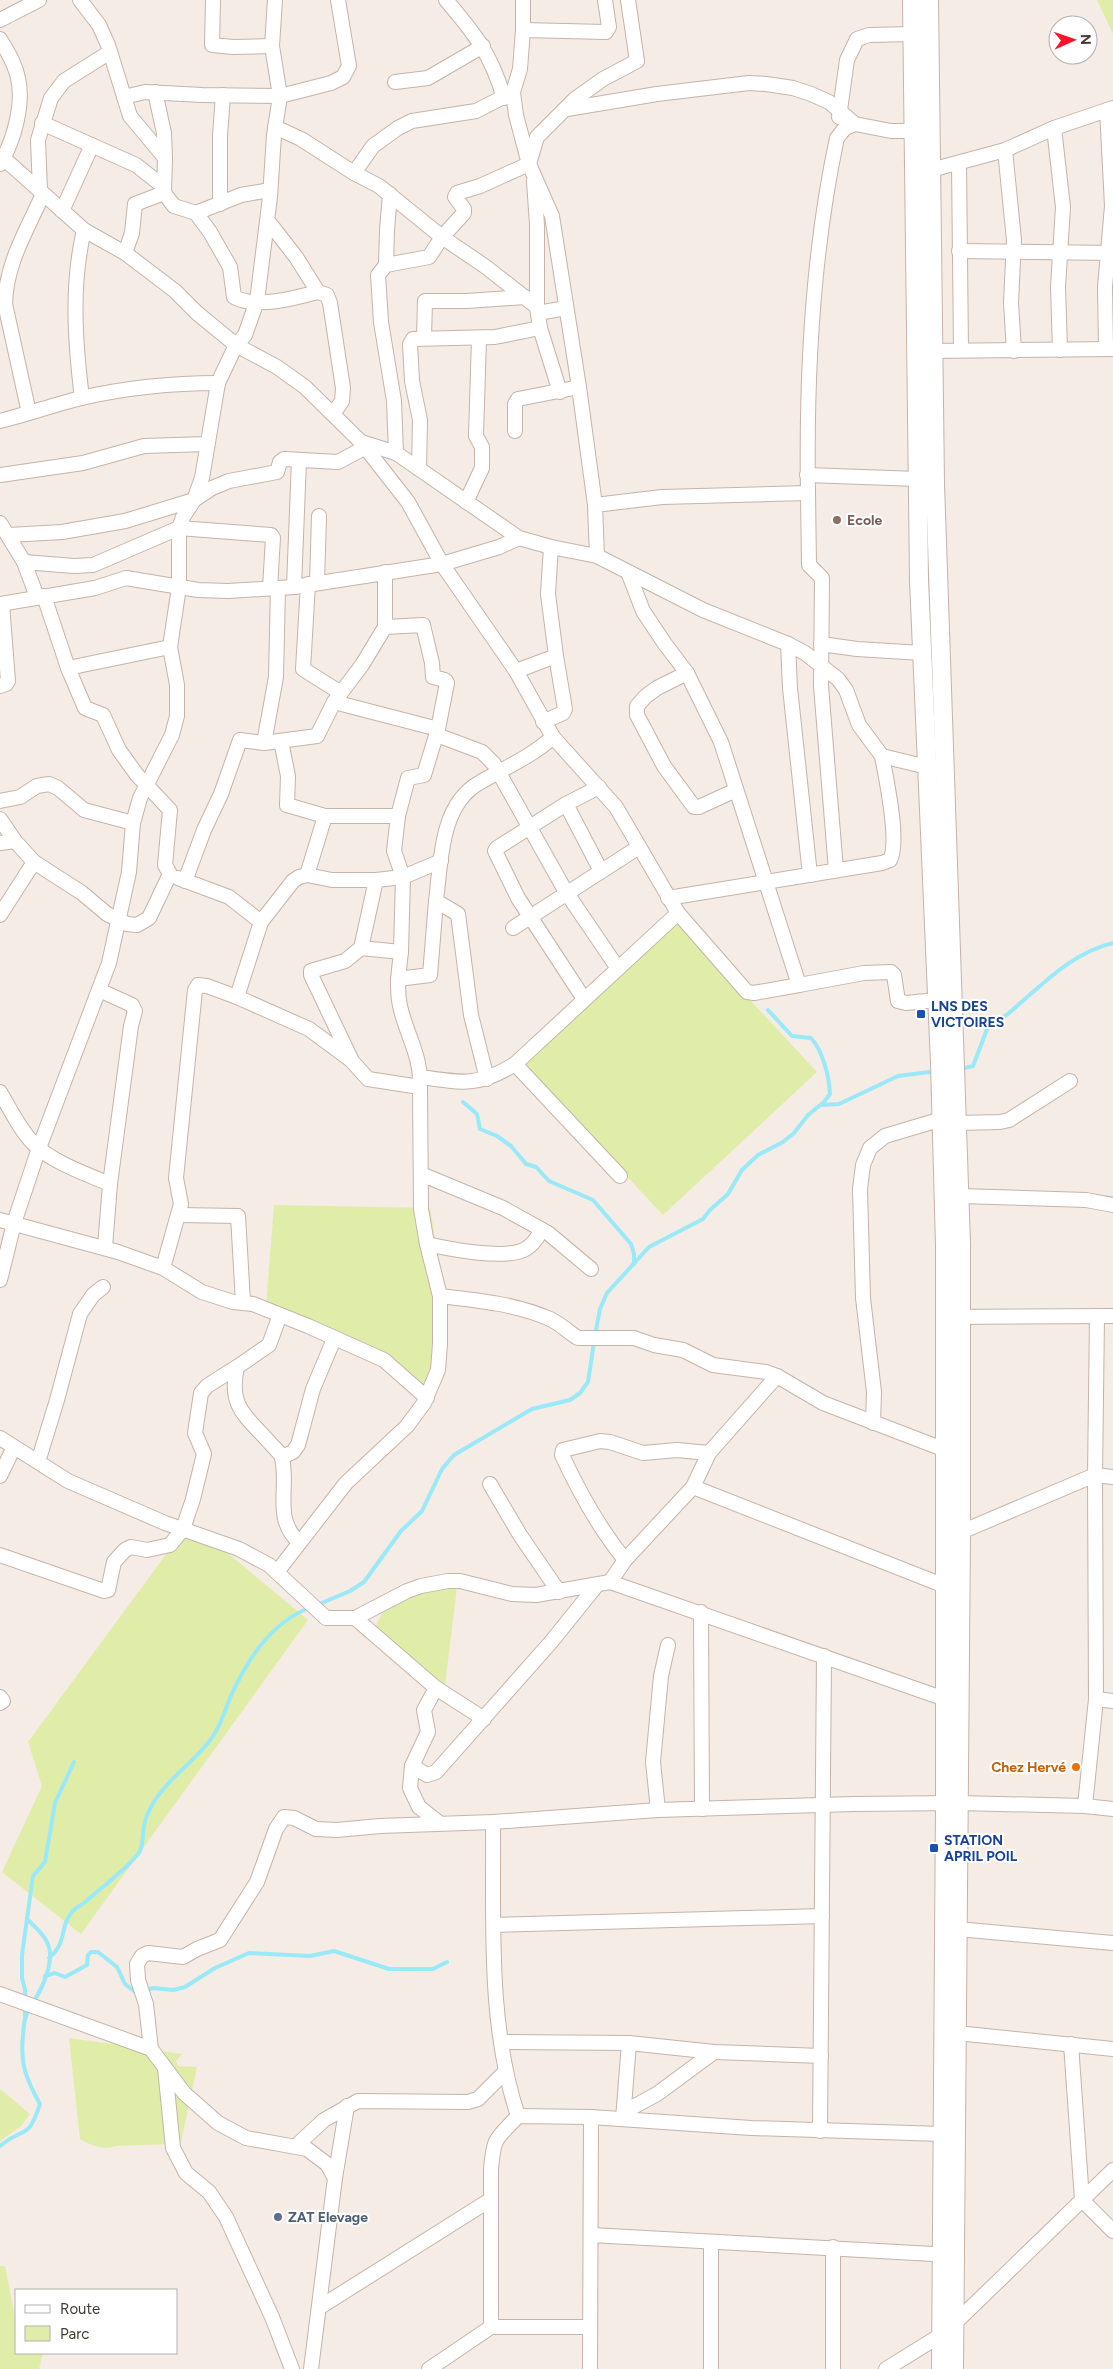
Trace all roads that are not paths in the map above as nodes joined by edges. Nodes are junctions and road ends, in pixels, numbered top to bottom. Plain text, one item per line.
1 (39, 0) edge
2 (80, 0) edge
3 (213, 0) edge
4 (275, 0) edge
5 (340, 0) edge
6 (446, 0) edge
7 (523, 0) edge
8 (605, 0) edge
9 (628, 0) edge
10 (912, 0) edge
11 (929, 0) edge
12 (0, 20) edge
13 (524, 30) junction
14 (913, 34) junction
15 (0, 39) edge
16 (272, 46) junction
17 (483, 46) junction
18 (110, 52) junction
19 (395, 82) dead end
20 (155, 92) junction
21 (223, 95) junction
22 (508, 95) junction
23 (280, 96) junction
24 (124, 97) junction
25 (567, 109) junction
26 (1110, 109) edge
27 (840, 112) junction
28 (42, 123) junction
29 (855, 124) junction
30 (275, 126) junction
31 (1054, 128) junction
32 (914, 131) junction
33 (837, 138) junction
34 (92, 145) junction
35 (1005, 150) junction
36 (164, 158) junction
37 (1, 159) edge
38 (960, 163) junction
39 (531, 168) junction
40 (932, 170) junction
41 (354, 173) junction
42 (1112, 180) edge
43 (164, 190) junction
44 (270, 190) junction
45 (42, 192) junction
46 (390, 194) junction
47 (220, 204) junction
48 (62, 211) junction
49 (196, 213) junction
50 (268, 221) junction
51 (84, 230) junction
52 (442, 237) junction
53 (959, 251) junction
54 (1015, 252) junction
55 (1062, 252) junction
56 (125, 253) junction
57 (1110, 253) edge
58 (386, 265) junction
59 (318, 292) junction
60 (525, 297) junction
61 (257, 301) junction
62 (566, 308) junction
63 (538, 310) junction
64 (540, 328) junction
65 (424, 337) junction
66 (478, 338) junction
67 (236, 345) junction
68 (1110, 349) edge
69 (933, 350) junction
70 (961, 350) junction
71 (1060, 350) junction
72 (1014, 351) junction
73 (218, 383) junction
74 (579, 387) junction
75 (560, 392) junction
76 (82, 398) junction
77 (29, 413) junction
78 (333, 414) junction
79 (0, 421) edge
80 (515, 431) dead end
81 (207, 444) junction
82 (363, 445) junction
83 (396, 453) junction
84 (299, 460) junction
85 (419, 469) junction
86 (0, 475) edge
87 (807, 475) junction
88 (918, 479) junction
89 (808, 493) junction
90 (194, 500) junction
91 (466, 502) junction
92 (595, 505) junction
93 (319, 516) dead end
94 (0, 523) edge
95 (179, 528) junction
96 (9, 535) junction
97 (519, 538) junction
98 (551, 548) junction
99 (597, 556) junction
100 (24, 562) junction
101 (442, 564) junction
102 (385, 572) junction
103 (628, 572) junction
104 (306, 584) junction
105 (179, 588) junction
106 (274, 588) junction
107 (40, 597) junction
108 (1, 604) edge
109 (385, 627) junction
110 (788, 644) junction
111 (821, 644) junction
112 (170, 647) junction
113 (922, 653) junction
114 (556, 656) junction
115 (822, 665) junction
116 (68, 668) junction
117 (516, 671) junction
118 (687, 673) junction
119 (0, 686) edge
120 (338, 698) junction
121 (543, 722) junction
122 (438, 732) junction
123 (553, 737) junction
124 (280, 741) junction
125 (264, 743) junction
126 (882, 756) junction
127 (927, 767) junction
128 (500, 772) junction
129 (145, 784) junction
130 (599, 787) junction
131 (736, 790) junction
132 (0, 801) edge
133 (566, 804) junction
134 (325, 816) junction
135 (398, 816) junction
136 (0, 819) edge
137 (133, 823) junction
138 (531, 827) junction
139 (16, 842) junction
140 (0, 843) edge
141 (639, 847) junction
142 (440, 861) junction
143 (34, 862) junction
144 (836, 870) junction
145 (600, 871) junction
146 (170, 874) junction
147 (307, 875) junction
148 (810, 875) junction
149 (403, 877) junction
150 (376, 880) junction
151 (185, 881) junction
152 (765, 882) junction
153 (566, 892) junction
154 (668, 898) junction
155 (436, 900) junction
156 (678, 913) junction
157 (0, 915) edge
158 (530, 916) junction
159 (119, 921) junction
160 (261, 922) junction
161 (513, 928) dead end
162 (361, 948) junction
163 (401, 952) junction
164 (617, 967) junction
165 (398, 979) junction
166 (799, 985) junction
167 (99, 990) junction
168 (237, 997) junction
169 (584, 998) junction
170 (937, 1000) junction
171 (352, 1060) junction
172 (948, 1062) junction
173 (515, 1064) junction
174 (487, 1079) junction
175 (1070, 1081) dead end
176 (420, 1082) junction
177 (0, 1092) edge
178 (950, 1121) junction
179 (39, 1148) junction
180 (421, 1174) junction
181 (620, 1176) dead end
182 (110, 1184) junction
183 (960, 1196) junction
184 (1113, 1205) edge
185 (180, 1215) junction
186 (0, 1220) edge
187 (14, 1224) junction
188 (542, 1230) junction
189 (427, 1244) junction
190 (105, 1247) junction
191 (163, 1268) junction
192 (590, 1269) dead end
193 (0, 1280) edge
194 (103, 1287) dead end
195 (440, 1296) junction
196 (243, 1302) junction
197 (280, 1315) junction
198 (1097, 1316) junction
199 (1113, 1316) edge
200 (953, 1317) junction
201 (334, 1339) junction
202 (237, 1367) junction
203 (777, 1376) junction
204 (427, 1398) junction
205 (873, 1423) junction
206 (0, 1438) edge
207 (14, 1446) junction
208 (944, 1449) junction
209 (709, 1452) junction
210 (282, 1457) junction
211 (38, 1462) junction
212 (1095, 1475) junction
213 (0, 1476) edge
214 (1113, 1477) edge
215 (490, 1484) dead end
216 (692, 1487) junction
217 (183, 1529) junction
218 (961, 1532) junction
219 (299, 1542) junction
220 (0, 1555) edge
221 (625, 1560) junction
222 (277, 1572) junction
223 (604, 1583) junction
224 (945, 1586) junction
225 (559, 1592) junction
226 (701, 1612) junction
227 (355, 1618) junction
228 (668, 1645) dead end
229 (824, 1656) junction
230 (436, 1688) junction
231 (0, 1697) edge
232 (945, 1699) junction
233 (1096, 1699) junction
234 (1113, 1701) edge
235 (0, 1703) edge
236 (484, 1719) junction
237 (412, 1766) junction
238 (952, 1803) junction
239 (823, 1806) junction
240 (1085, 1806) junction
241 (702, 1809) junction
242 (1113, 1809) edge
243 (658, 1810) junction
244 (438, 1822) junction
245 (493, 1822) junction
246 (822, 1916) junction
247 (494, 1925) junction
248 (958, 1929) junction
249 (1113, 1943) edge
250 (0, 1994) edge
251 (957, 2033) junction
252 (501, 2042) junction
253 (629, 2043) junction
254 (1071, 2044) junction
255 (151, 2049) junction
256 (1113, 2049) edge
257 (714, 2052) junction
258 (820, 2056) junction
259 (165, 2068) junction
260 (505, 2072) junction
261 (347, 2106) junction
262 (518, 2116) junction
263 (624, 2116) junction
264 (591, 2117) junction
265 (820, 2131) junction
266 (942, 2134) junction
267 (296, 2146) junction
268 (1113, 2170) edge
269 (335, 2178) junction
270 (490, 2200) junction
271 (1082, 2200) junction
272 (1113, 2231) edge
273 (590, 2235) junction
274 (711, 2242) junction
275 (833, 2246) junction
276 (948, 2254) junction
277 (320, 2307) junction
278 (490, 2327) junction
279 (590, 2327) junction
280 (948, 2329) junction
281 (292, 2369) edge
282 (311, 2369) edge
283 (429, 2369) edge
284 (590, 2369) edge
285 (711, 2369) edge
286 (833, 2369) edge
287 (886, 2369) edge
288 (941, 2369) edge
289 (954, 2369) edge

1 - 12 street
2 - 18 street
3 - 16 street
4 - 16 street
5 - 23 street
6 - 17 street
7 - 13 street
8 - 13 street
9 - 25 street
10 - 14 street
11 - 40 street
13 - 22 street
14 - 27 street
14 - 32 street
15 - 37 street
16 - 23 street
17 - 19 street
17 - 22 street
18 - 24 street
18 - 28 street
20 - 21 street
20 - 24 street
20 - 36 street
21 - 23 street
21 - 47 street
22 - 39 street
22 - 41 street
23 - 30 street
24 - 36 street
25 - 27 street
25 - 39 street
26 - 31 street
26 - 42 street
27 - 29 street
27 - 33 street
28 - 34 street
28 - 45 street
29 - 32 street
29 - 33 street
30 - 41 street
30 - 44 street
31 - 35 street
31 - 55 street
32 - 88 street
33 - 87 street
34 - 43 street
34 - 48 street
35 - 38 street
35 - 54 street
36 - 43 street
37 - 45 street
38 - 40 street
38 - 53 street
39 - 52 street
39 - 62 street
39 - 63 street
40 - 69 street
41 - 46 street
42 - 57 street
43 - 49 street
43 - 56 street
44 - 47 street
44 - 50 street
45 - 48 street
45 - 77 street
46 - 52 street
46 - 58 street
47 - 49 street
48 - 51 street
49 - 61 street
50 - 59 street
50 - 61 street
51 - 56 street
51 - 76 street
52 - 58 street
52 - 60 street
53 - 54 street
53 - 70 street
54 - 55 street
54 - 72 street
55 - 57 street
55 - 71 street
56 - 67 street
57 - 68 street
58 - 83 street
59 - 61 street
59 - 78 street
60 - 63 street
60 - 65 street
61 - 67 street
62 - 63 street
62 - 74 street
63 - 64 street
64 - 66 street
64 - 75 street
65 - 66 street
65 - 85 street
66 - 91 street
67 - 73 street
67 - 78 street
68 - 71 street
69 - 70 street
69 - 172 street
70 - 72 street
71 - 72 street
73 - 76 street
73 - 81 street
74 - 75 street
74 - 92 street
75 - 80 street
76 - 77 street
77 - 79 street
78 - 82 street
81 - 86 street
81 - 90 street
82 - 83 street
82 - 84 street
82 - 101 street
83 - 85 street
84 - 90 street
84 - 104 street
85 - 91 street
87 - 88 street
87 - 89 street
88 - 113 street
89 - 92 street
89 - 111 street
90 - 95 street
90 - 96 street
91 - 97 street
92 - 99 street
93 - 104 street
94 - 96 street
95 - 100 street
95 - 105 street
95 - 106 street
96 - 100 street
97 - 98 street
97 - 101 street
98 - 99 street
98 - 114 street
99 - 103 street
100 - 107 street
101 - 102 street
101 - 117 street
102 - 104 street
102 - 109 street
103 - 110 street
103 - 118 street
104 - 106 street
104 - 120 street
105 - 106 street
105 - 107 street
105 - 112 street
106 - 125 street
107 - 108 street
107 - 116 street
108 - 119 street
109 - 120 street
109 - 122 street
110 - 115 street
110 - 148 street
111 - 113 street
111 - 115 street
112 - 116 street
112 - 129 street
113 - 127 street
114 - 117 street
114 - 121 street
115 - 126 street
115 - 144 street
116 - 129 street
117 - 121 street
118 - 131 street
118 - 131 street
120 - 122 street
120 - 124 street
121 - 123 street
122 - 128 street
122 - 135 street
123 - 128 street
123 - 130 street
124 - 125 street
124 - 134 street
125 - 151 street
126 - 127 street
126 - 144 street
127 - 170 street
128 - 138 street
128 - 142 street
129 - 137 street
129 - 146 street
130 - 133 street
130 - 141 street
131 - 152 street
132 - 137 street
133 - 138 street
133 - 145 street
134 - 135 street
134 - 147 street
135 - 149 street
136 - 139 street
137 - 159 street
138 - 153 street
138 - 158 street
139 - 140 street
139 - 143 street
141 - 145 street
141 - 154 street
142 - 149 street
142 - 155 street
143 - 157 street
143 - 159 street
144 - 148 street
145 - 153 street
146 - 151 street
146 - 159 street
147 - 150 street
147 - 160 street
148 - 152 street
149 - 150 street
149 - 163 street
150 - 162 street
151 - 160 street
152 - 154 street
152 - 166 street
153 - 158 street
153 - 164 street
154 - 156 street
155 - 165 street
155 - 174 street
156 - 164 street
156 - 166 street
158 - 161 street
158 - 169 street
159 - 167 street
160 - 168 street
162 - 163 street
162 - 171 street
163 - 165 street
164 - 169 street
165 - 176 street
166 - 170 street
167 - 179 street
167 - 182 street
168 - 171 street
168 - 185 street
169 - 173 street
170 - 172 street
171 - 176 street
172 - 178 street
173 - 174 street
173 - 181 street
174 - 176 street
175 - 178 street
176 - 180 street
177 - 179 street
178 - 183 street
178 - 200 street
178 - 205 street
179 - 182 street
179 - 187 street
180 - 188 street
180 - 189 street
182 - 190 street
183 - 184 street
183 - 200 street
185 - 191 street
185 - 196 street
186 - 187 street
187 - 190 street
187 - 193 street
188 - 189 street
188 - 192 street
189 - 195 street
190 - 191 street
191 - 196 street
194 - 211 street
195 - 203 street
195 - 204 street
196 - 197 street
197 - 201 street
197 - 202 street
198 - 199 street
198 - 200 street
198 - 212 street
200 - 208 street
200 - 218 street
201 - 204 street
201 - 210 street
202 - 210 street
202 - 217 street
203 - 205 street
203 - 209 street
204 - 219 street
205 - 208 street
206 - 207 street
207 - 211 street
207 - 213 street
208 - 224 street
209 - 216 street
209 - 221 street
210 - 219 street
211 - 217 street
212 - 214 street
212 - 218 street
212 - 233 street
215 - 225 street
216 - 221 street
216 - 224 street
217 - 220 street
217 - 222 street
218 - 238 street
219 - 222 street
221 - 223 street
222 - 227 street
223 - 225 street
223 - 226 street
223 - 236 street
224 - 232 street
225 - 227 street
226 - 229 street
226 - 241 street
227 - 230 street
228 - 243 street
229 - 232 street
229 - 239 street
230 - 236 street
230 - 237 street
231 - 235 street
232 - 238 street
233 - 234 street
233 - 240 street
236 - 237 street
237 - 244 street
238 - 239 street
238 - 240 street
238 - 248 street
238 - 266 street
239 - 241 street
239 - 246 street
240 - 242 street
241 - 243 street
243 - 245 street
244 - 245 street
244 - 255 street
245 - 247 street
246 - 247 street
246 - 258 street
247 - 252 street
248 - 249 street
248 - 251 street
250 - 255 street
251 - 254 street
251 - 276 street
252 - 253 street
252 - 260 street
253 - 257 street
253 - 263 street
254 - 256 street
254 - 271 street
255 - 259 street
257 - 258 street
257 - 263 street
258 - 265 street
259 - 267 street
259 - 281 street
260 - 261 street
260 - 262 street
261 - 267 street
261 - 269 street
262 - 264 street
262 - 270 street
263 - 264 street
263 - 265 street
264 - 273 street
265 - 266 street
266 - 276 street
267 - 269 street
268 - 271 street
269 - 277 street
270 - 277 street
270 - 278 street
271 - 272 street
271 - 280 street
273 - 274 street
273 - 279 street
274 - 275 street
274 - 285 street
275 - 276 street
275 - 286 street
276 - 280 street
277 - 282 street
278 - 279 street
278 - 283 street
279 - 284 street
280 - 287 street
280 - 288 street
280 - 289 street

